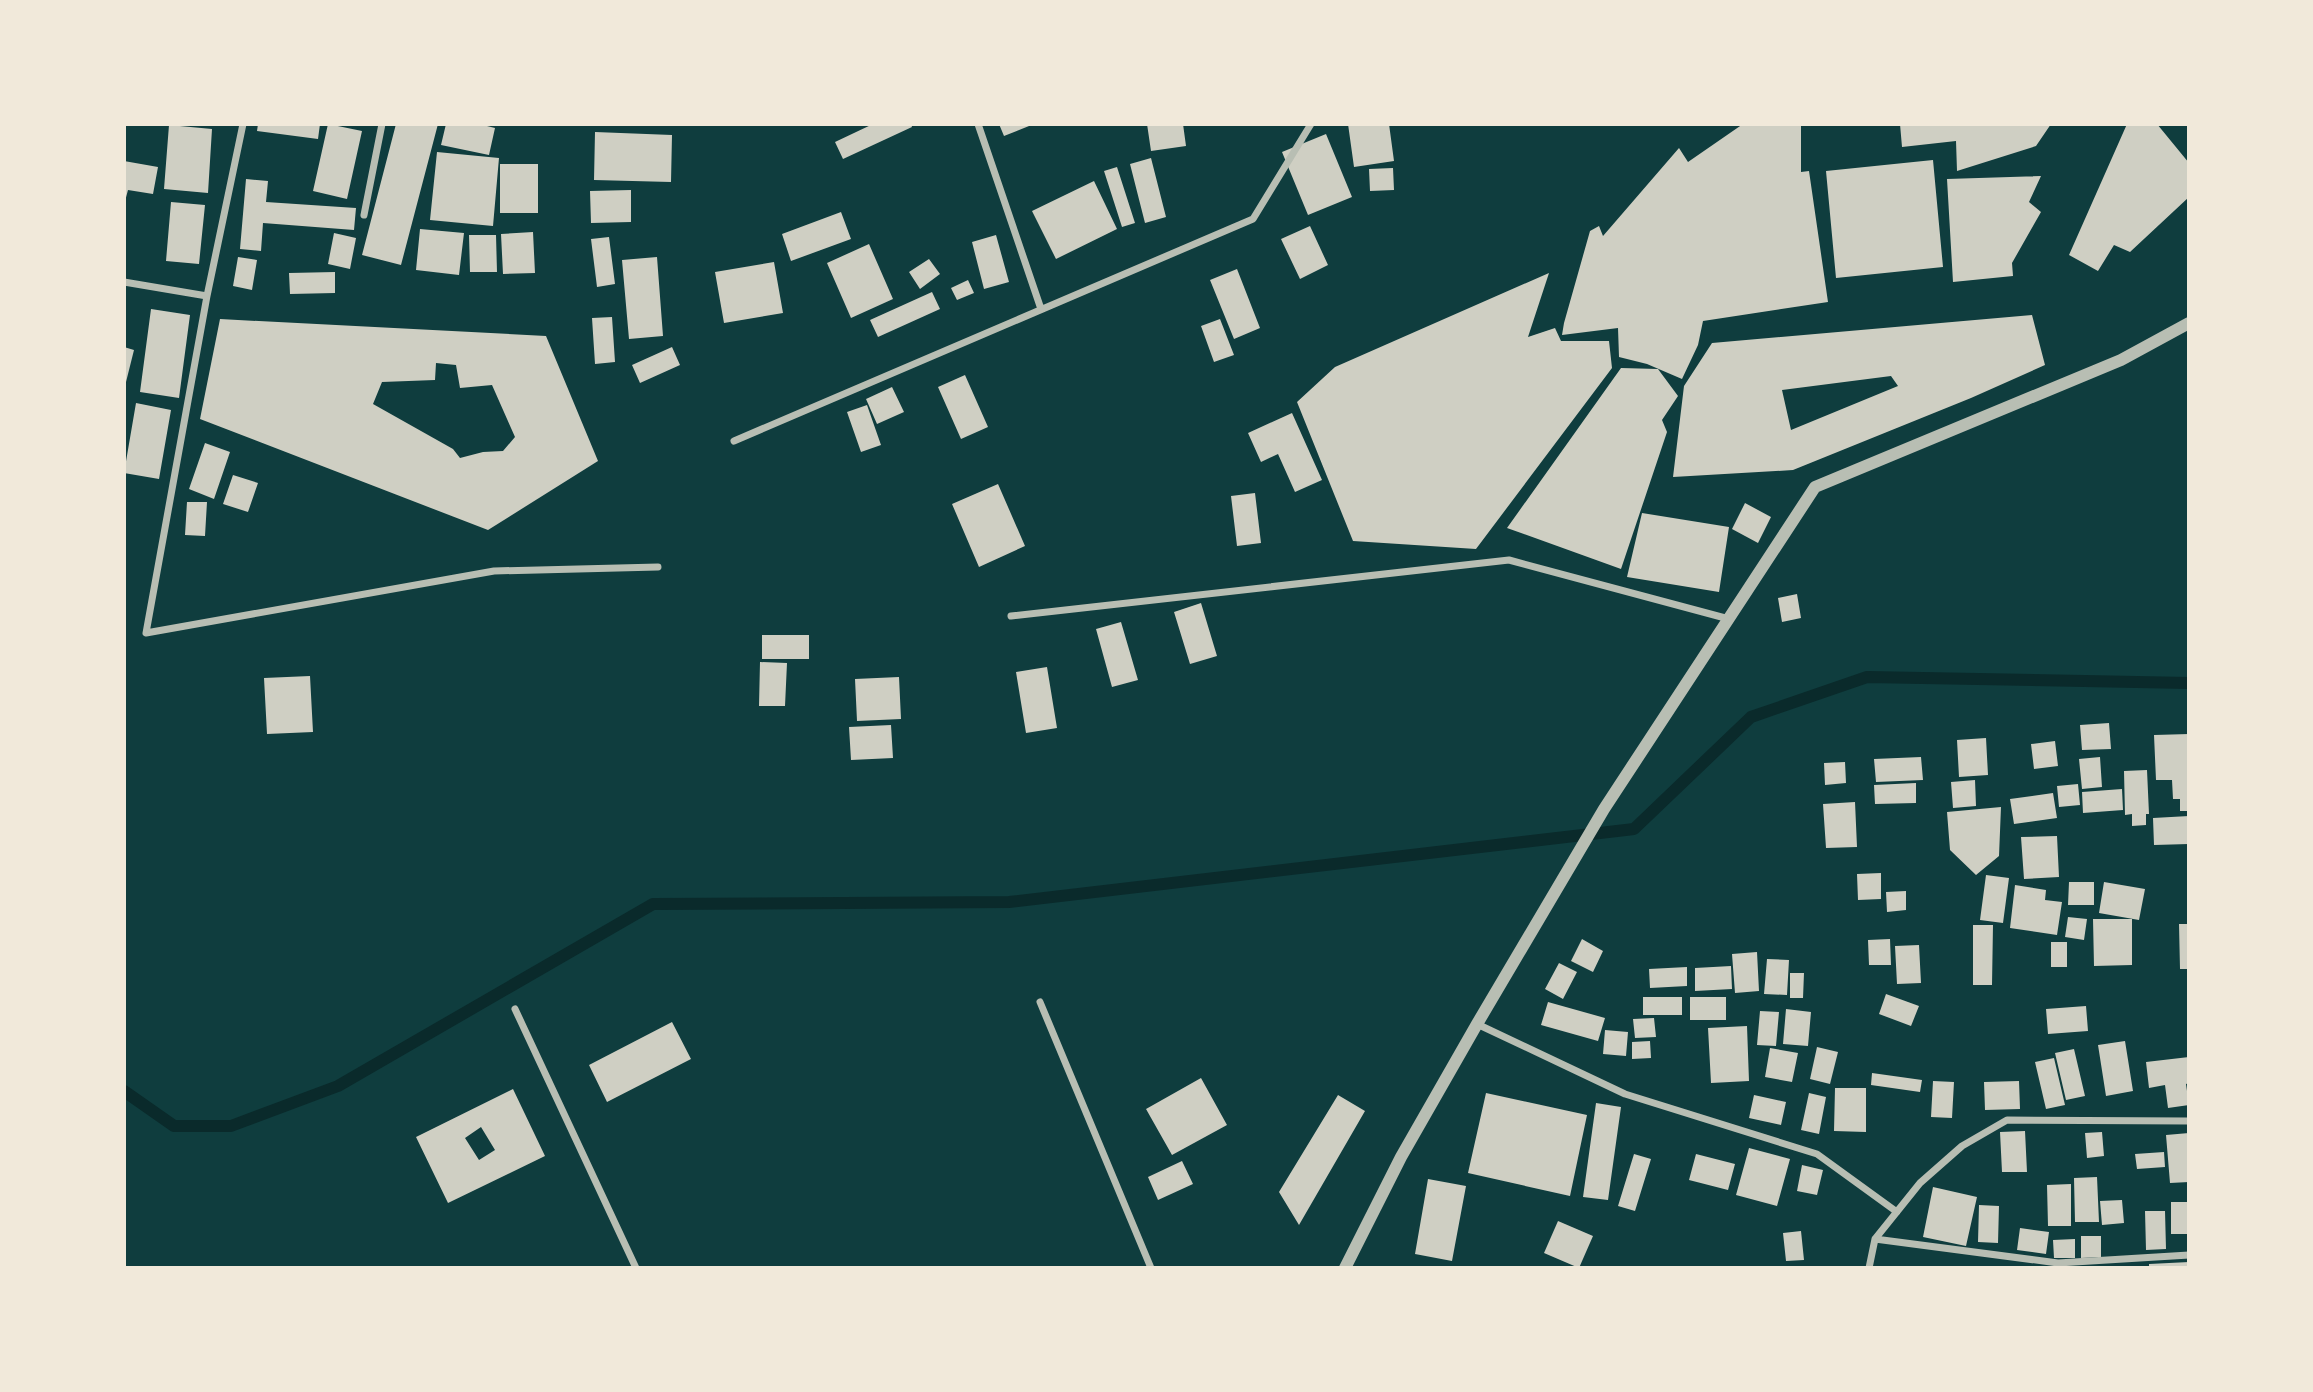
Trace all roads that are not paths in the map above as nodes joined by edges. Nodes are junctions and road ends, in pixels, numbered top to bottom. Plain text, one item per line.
1 (243, 124) edge
2 (382, 124) edge
3 (978, 124) edge
4 (1311, 124) edge
5 (364, 215) dead end
6 (124, 282) edge
7 (207, 296) junction
8 (1041, 309) junction
9 (2189, 323) edge
10 (734, 440) dead end
11 (658, 567) dead end
12 (1011, 616) dead end
13 (1729, 619) junction
14 (1040, 1002) dead end
15 (515, 1009) dead end
16 (1476, 1024) junction
17 (2189, 1121) edge
18 (1897, 1212) junction
19 (1875, 1239) junction
20 (2189, 1255) edge
21 (636, 1268) edge
22 (1151, 1268) edge
23 (1345, 1268) edge
24 (1869, 1268) edge

1 - 7 street
2 - 5 street
3 - 8 street
4 - 8 street
6 - 7 street
7 - 11 street
8 - 10 street
9 - 13 street
12 - 13 street
13 - 16 street
14 - 22 street
15 - 21 street
16 - 18 street
16 - 23 street
17 - 18 street
18 - 19 street
19 - 20 street
19 - 24 street

